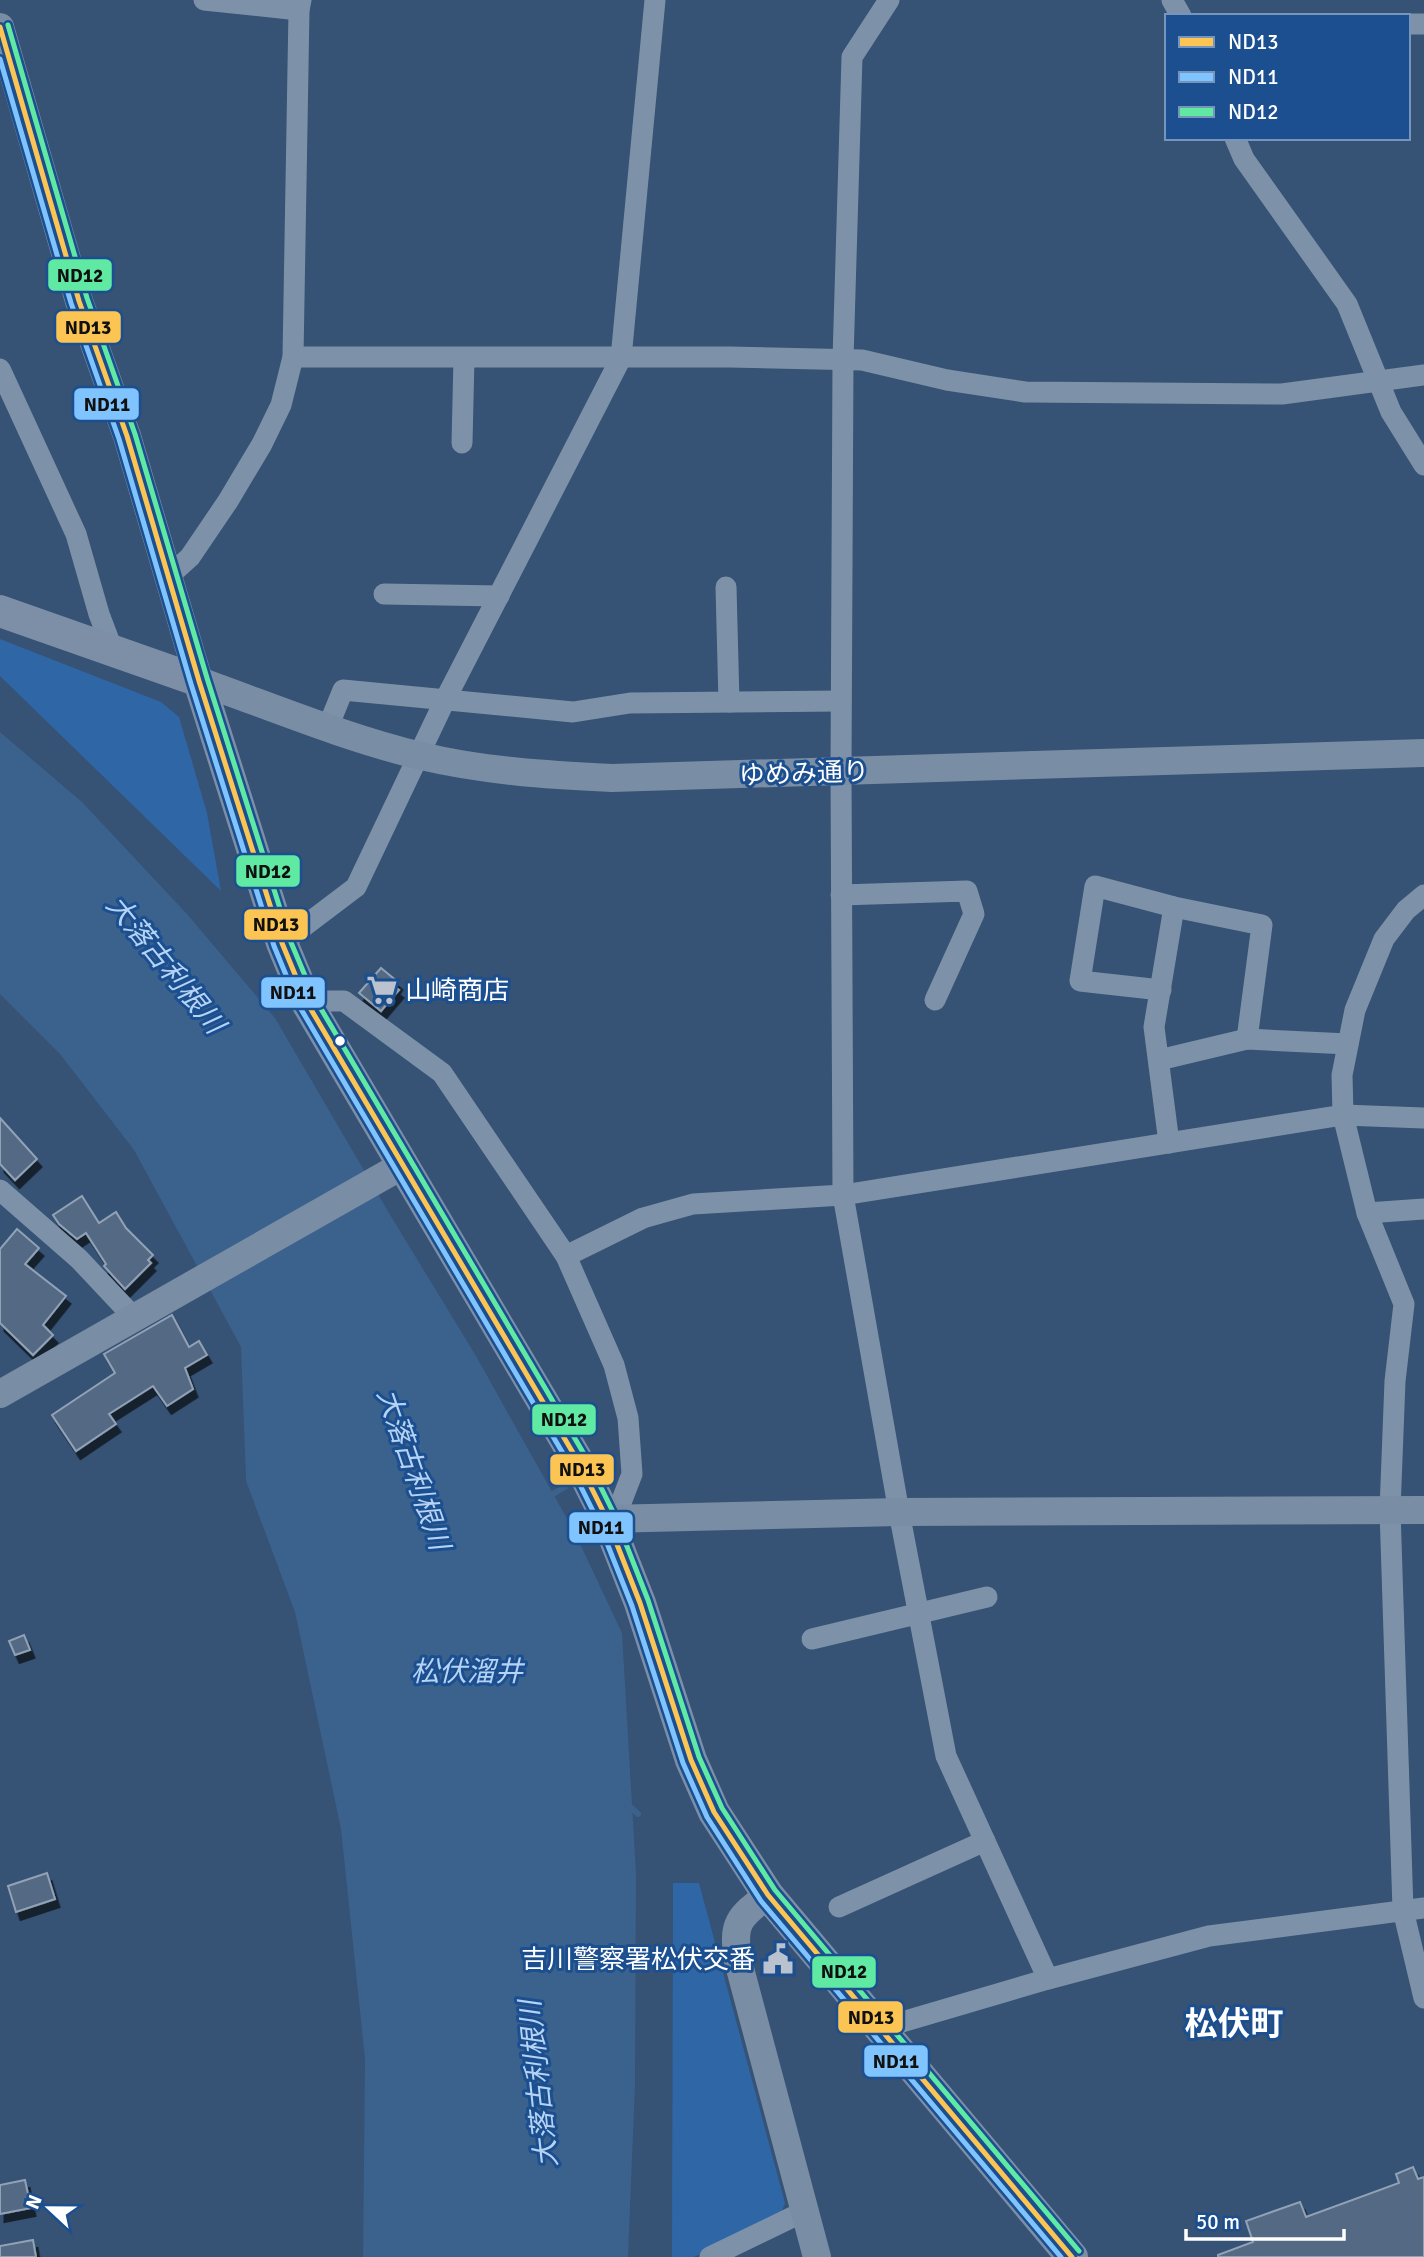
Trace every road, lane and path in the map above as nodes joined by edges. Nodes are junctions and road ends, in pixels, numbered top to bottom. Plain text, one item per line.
1 (204, 0) edge
2 (655, 0) edge
3 (889, 0) edge
4 (300, 5) edge
5 (0, 27) edge
6 (1236, 140) edge
7 (293, 357) junction
8 (464, 358) junction
9 (621, 358) junction
10 (843, 359) junction
11 (0, 369) edge
12 (1424, 375) edge
13 (1380, 382) junction
14 (462, 443) dead end
15 (1424, 465) edge
16 (168, 577) junction
17 (726, 587) dead end
18 (384, 594) dead end
19 (499, 596) junction
20 (0, 611) edge
21 (113, 651) junction
22 (199, 681) junction
23 (445, 700) junction
24 (841, 701) junction
25 (729, 702) junction
26 (328, 727) junction
27 (1424, 754) edge
28 (421, 756) junction
29 (841, 771) junction
30 (841, 895) junction
31 (1424, 895) edge
32 (1174, 906) junction
33 (282, 943) junction
34 (1161, 990) junction
35 (934, 1000) dead end
36 (306, 1002) junction
37 (1247, 1039) junction
38 (1348, 1044) junction
39 (1159, 1060) junction
40 (1343, 1115) junction
41 (1424, 1118) edge
42 (1169, 1143) junction
43 (394, 1171) junction
44 (0, 1190) edge
45 (843, 1195) junction
46 (1424, 1209) edge
47 (1367, 1213) junction
48 (566, 1256) junction
49 (132, 1319) junction
50 (0, 1394) edge
51 (1390, 1510) junction
52 (1424, 1510) edge
53 (899, 1512) junction
54 (607, 1519) junction
55 (987, 1597) dead end
56 (918, 1612) junction
57 (812, 1639) dead end
58 (985, 1841) junction
59 (768, 1895) junction
60 (839, 1907) dead end
61 (1414, 1909) edge
62 (1048, 1979) junction
63 (1424, 1998) edge
64 (878, 2029) junction
65 (805, 2211) junction
66 (710, 2257) edge
67 (817, 2257) edge
68 (1072, 2257) edge

1 - 4 street
2 - 9 street
3 - 10 street
4 - 7 street
5 - 16 street
6 - 13 street
7 - 8 street
7 - 16 street
8 - 9 street
8 - 14 street
9 - 10 street
9 - 19 street
10 - 13 street
10 - 24 street
11 - 21 street
12 - 13 street
13 - 15 street
16 - 22 street
17 - 25 street
18 - 19 street
19 - 23 street
20 - 21 main road
21 - 22 main road
22 - 26 street, ゆめみ通り
22 - 33 main road
23 - 25 street
23 - 26 street
23 - 28 street
24 - 25 street
24 - 29 street
26 - 28 street, ゆめみ通り
27 - 29 street, ゆめみ通り
28 - 29 street, ゆめみ通り
28 - 33 street
29 - 30 street
30 - 35 street
30 - 45 street
31 - 38 street
32 - 34 street
32 - 34 street
32 - 37 street
33 - 36 main road
34 - 39 street
36 - 43 main road
36 - 48 street
37 - 38 street
37 - 39 street
38 - 40 street
39 - 42 street
40 - 41 street
40 - 42 street
40 - 47 street
42 - 45 street
43 - 49 street
43 - 54 main road
44 - 49 street
45 - 48 street
45 - 53 street
46 - 47 street
47 - 51 street
48 - 54 street
49 - 50 street
51 - 52 street
51 - 53 street
51 - 61 street
53 - 54 street
53 - 56 street
54 - 59 main road
55 - 56 street
56 - 57 street
56 - 58 street
58 - 60 street
58 - 62 street
59 - 64 main road
59 - 65 street
61 - 62 street
61 - 63 street
62 - 64 street
64 - 68 main road
65 - 66 street
65 - 67 street

